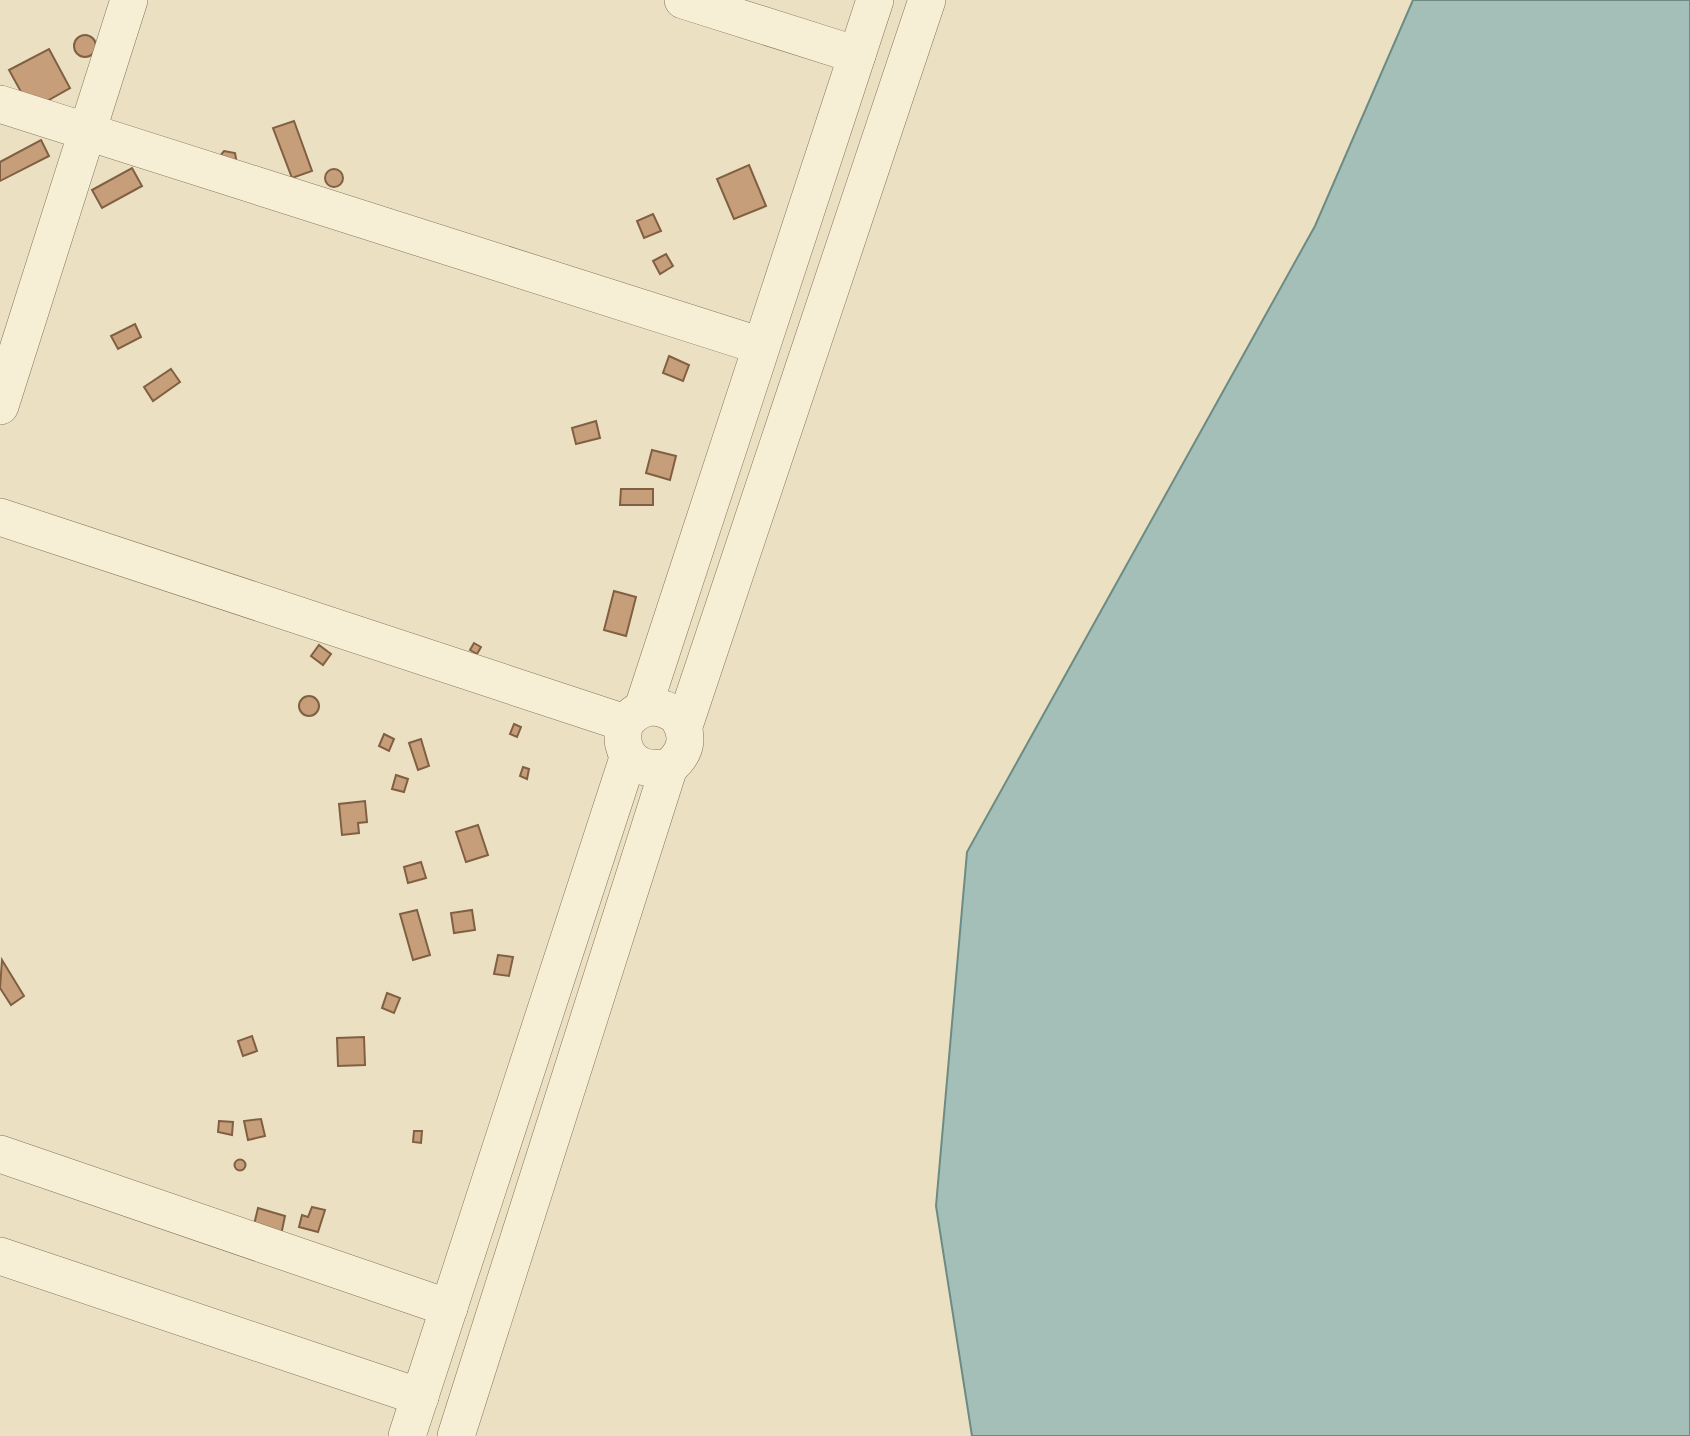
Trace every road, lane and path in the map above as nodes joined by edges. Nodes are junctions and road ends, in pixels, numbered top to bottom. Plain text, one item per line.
1 (128, 0) edge
2 (683, 0) edge
3 (875, 0) edge
4 (927, 0) edge
5 (857, 55) junction
6 (0, 104) edge
7 (87, 132) junction
8 (761, 346) junction
9 (0, 406) edge
10 (0, 517) edge
11 (684, 726) junction
12 (632, 730) junction
13 (669, 767) junction
14 (0, 1154) edge
15 (0, 1256) edge
16 (449, 1308) junction
17 (420, 1397) junction
18 (407, 1436) edge
19 (457, 1436) edge

1 - 7 street
2 - 5 street
3 - 5 street
4 - 11 street
5 - 8 street
6 - 7 street
7 - 8 street
7 - 9 street
8 - 12 street
10 - 12 street
11 - 12 street
11 - 13 street
12 - 13 street
12 - 16 street
13 - 19 street
14 - 16 street
15 - 17 street
16 - 17 street
17 - 18 street

